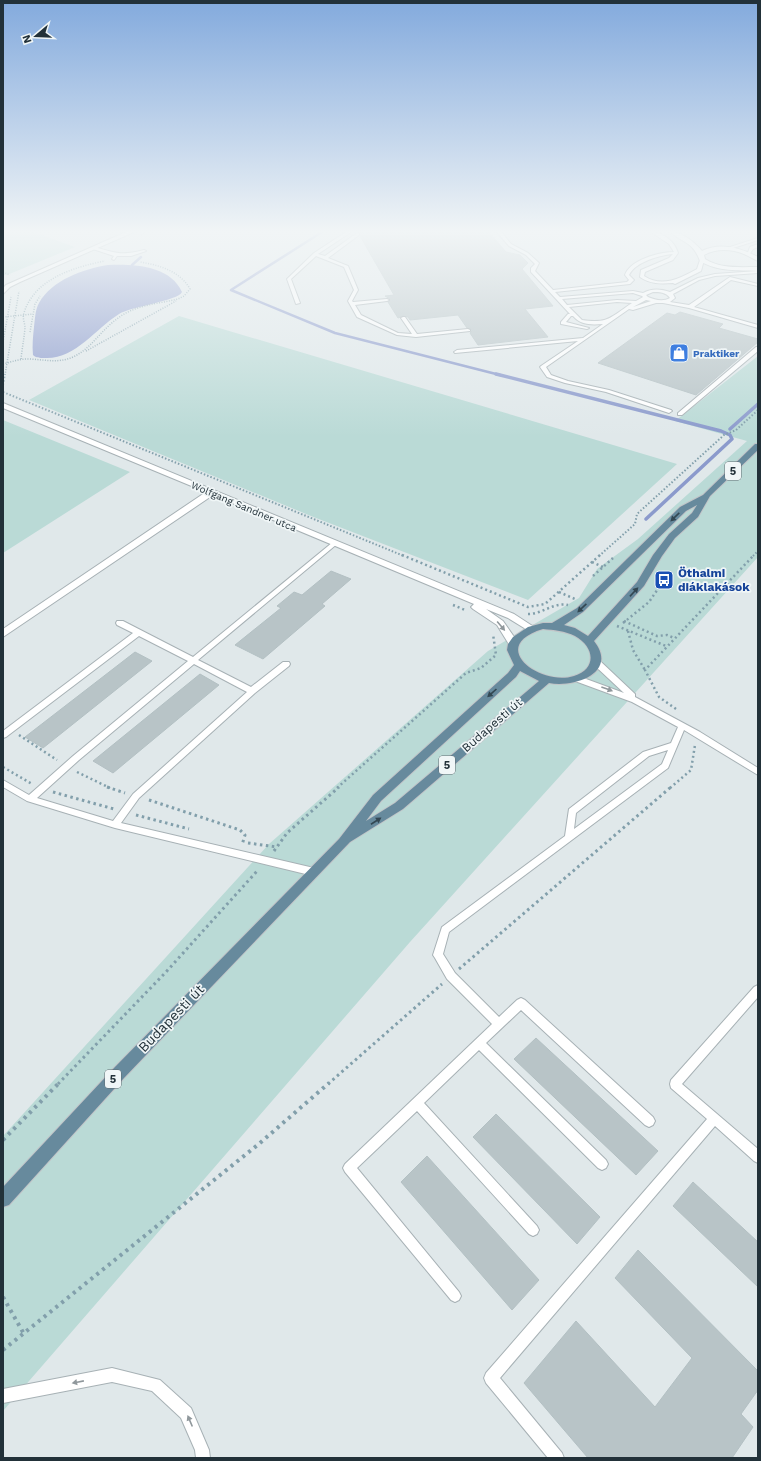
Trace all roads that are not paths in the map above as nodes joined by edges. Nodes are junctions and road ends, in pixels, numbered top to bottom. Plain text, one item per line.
1 (297, 300) edge
2 (350, 300) edge
3 (385, 300) edge
4 (561, 300) edge
5 (638, 300) edge
6 (651, 300) edge
7 (670, 300) edge
8 (680, 300) edge
9 (699, 300) edge
10 (635, 302) junction
11 (654, 302) junction
12 (664, 302) junction
13 (298, 303) dead end
14 (352, 304) junction
15 (566, 306) junction
16 (690, 307) junction
17 (624, 312) junction
18 (574, 315) junction
19 (404, 318) dead end
20 (580, 320) junction
21 (609, 322) junction
22 (758, 327) edge
23 (587, 328) junction
24 (468, 330) dead end
25 (593, 333) junction
26 (416, 336) junction
27 (584, 339) junction
28 (758, 348) edge
29 (457, 352) dead end
30 (4, 405) edge
31 (669, 411) dead end
32 (680, 414) dead end
33 (758, 446) edge
34 (212, 492) junction
35 (707, 495) junction
36 (335, 543) junction
37 (461, 596) junction
38 (120, 623) dead end
39 (555, 626) junction
40 (532, 629) junction
41 (138, 633) junction
42 (3, 634) edge
43 (589, 641) junction
44 (514, 644) junction
45 (194, 661) junction
46 (596, 662) junction
47 (286, 664) dead end
48 (519, 665) junction
49 (578, 678) junction
50 (546, 680) junction
51 (252, 691) junction
52 (635, 700) junction
53 (682, 726) junction
54 (3, 735) edge
55 (672, 744) junction
56 (758, 772) edge
57 (3, 783) edge
58 (30, 799) junction
59 (114, 825) junction
60 (569, 838) junction
61 (343, 842) junction
62 (314, 872) junction
63 (758, 990) edge
64 (499, 1024) junction
65 (479, 1043) junction
66 (417, 1103) junction
67 (715, 1118) junction
68 (649, 1121) dead end
69 (758, 1157) edge
70 (602, 1164) dead end
71 (3, 1199) edge
72 (533, 1230) dead end
73 (455, 1296) dead end
74 (3, 1396) edge
75 (203, 1458) edge
76 (558, 1458) edge

1 - 13 lane
2 - 14 lane
3 - 14 lane
4 - 15 lane
5 - 10 lane
6 - 11 lane
7 - 12 lane
8 - 16 lane
9 - 16 lane
10 - 15 lane
10 - 17 lane
11 - 12 lane
11 - 17 lane
12 - 16 lane
14 - 26 lane
15 - 18 lane
16 - 22 lane
17 - 21 lane
18 - 20 lane
18 - 23 lane
19 - 26 lane
20 - 21 lane
20 - 23 lane
21 - 25 lane
23 - 25 lane
24 - 26 lane
25 - 27 lane
27 - 29 lane
27 - 31 lane
28 - 32 lane
30 - 34 street, Wolfgang Sandner utca
33 - 35 main road, 5
34 - 36 street, Wolfgang Sandner utca
34 - 42 street
35 -> 39 main road, 5
43 -> 35 main road, 5
36 - 37 street, Wolfgang Sandner utca
36 - 45 lane
37 - 40 street, Wolfgang Sandner utca
37 -> 44 street, Wolfgang Sandner utca
38 - 41 lane
39 - 40 main road, 5
39 - 43 main road, 5
40 - 44 main road, 5
41 - 45 lane
41 - 54 lane
43 - 46 main road
44 - 48 main road
45 - 51 lane
45 - 58 lane
46 - 49 main road
46 - 52 lane
47 - 51 lane
48 - 50 main road
48 -> 61 main road, Budapesti út / 5
49 - 50 main road
49 -> 52 lane
61 -> 50 main road, Budapesti út / 5
51 - 59 lane
52 - 53 lane
53 - 55 lane
53 - 56 lane
55 - 60 lane
55 - 60 lane
57 - 58 lane
58 - 59 lane
59 - 62 lane
60 - 64 lane
61 - 62 main road, Budapesti út / 5
62 - 71 main road, Budapesti út / 5
63 - 67 lane
64 - 65 lane
64 - 68 lane
65 - 66 lane
65 - 70 lane
66 - 72 lane
66 - 73 lane
67 - 69 lane
67 - 76 lane
75 -> 74 lane

